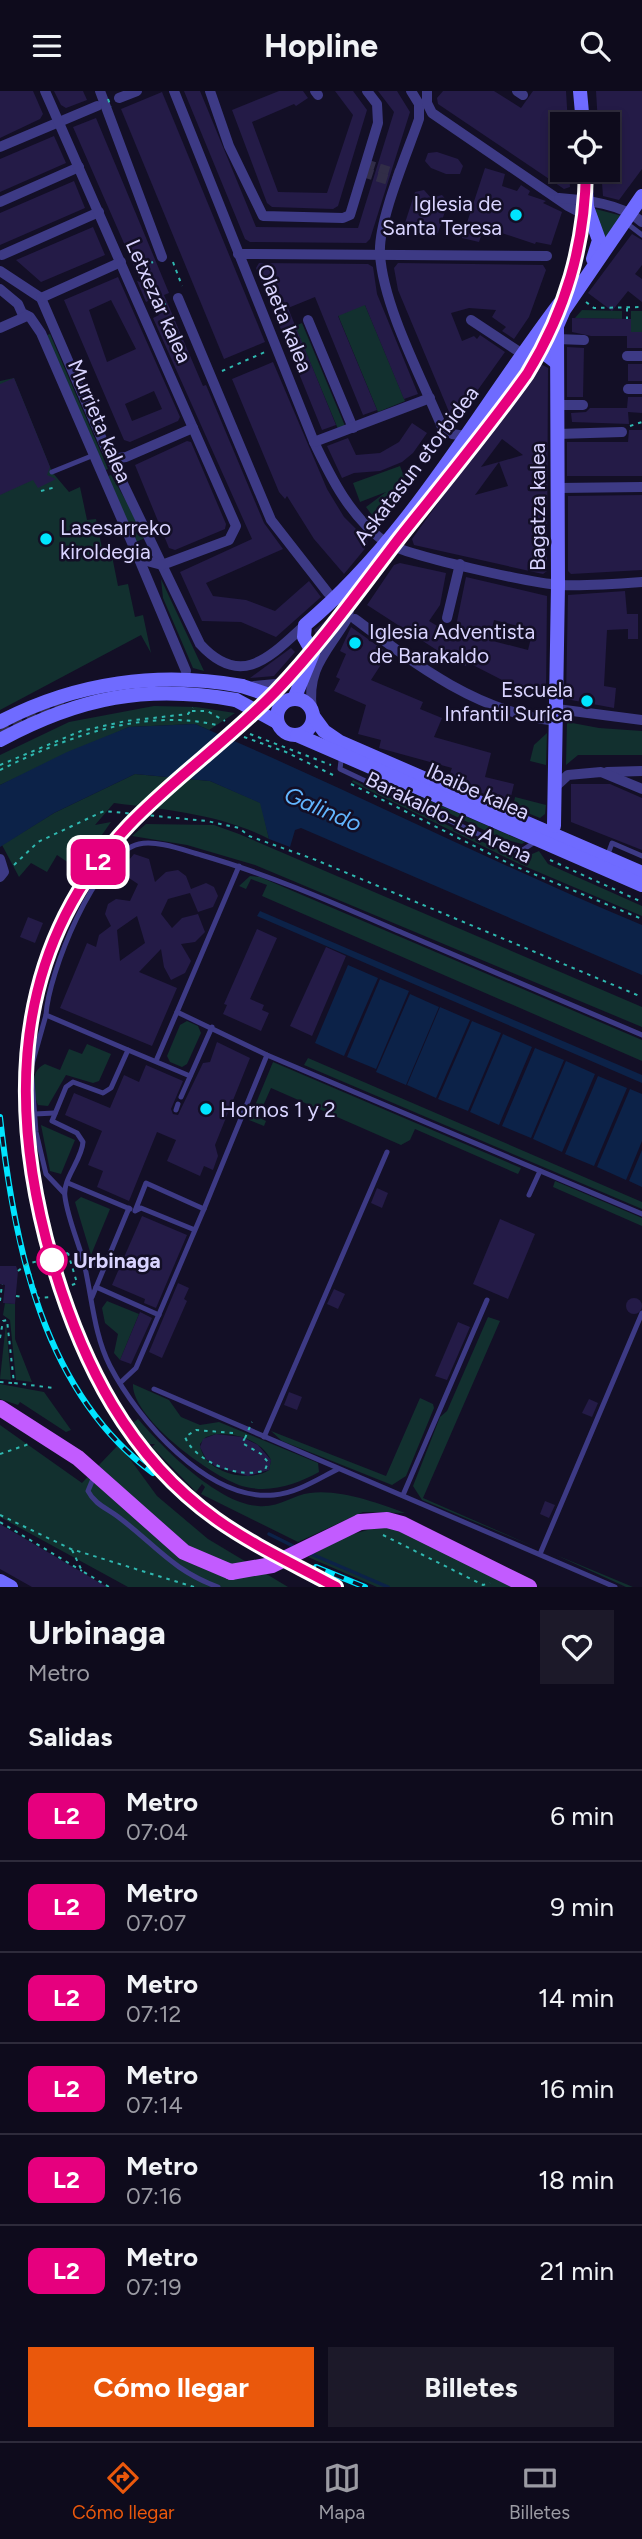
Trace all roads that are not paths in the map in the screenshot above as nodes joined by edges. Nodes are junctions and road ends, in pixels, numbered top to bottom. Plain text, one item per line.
1 (45, 91) edge
2 (136, 91) edge
3 (174, 91) edge
4 (210, 91) edge
5 (367, 91) edge
6 (426, 91) edge
7 (580, 91) edge
8 (413, 95) edge
9 (109, 99) edge
10 (97, 107) dead end
11 (582, 112) edge
12 (436, 115) junction
13 (419, 119) junction
14 (59, 121) junction
15 (0, 148) edge
16 (79, 166) junction
17 (585, 182) edge
18 (642, 196) edge
19 (556, 198) junction
20 (586, 200) junction
21 (0, 202) edge
22 (99, 212) junction
23 (628, 217) junction
24 (591, 218) junction
25 (642, 222) edge
26 (642, 235) edge
27 (380, 253) junction
28 (238, 254) junction
29 (2, 255) dead end
30 (547, 256) dead end
31 (162, 257) road end
32 (121, 262) junction
33 (0, 271) edge
34 (0, 289) edge
35 (38, 299) junction
36 (178, 299) road end
37 (18, 306) junction
38 (29, 316) junction
39 (309, 320) dead end
40 (471, 320) dead end
41 (0, 321) edge
42 (0, 328) edge
43 (556, 339) junction
44 (584, 339) dead end
45 (524, 355) junction
46 (628, 356) dead end
47 (642, 356) edge
48 (557, 363) junction
49 (628, 389) dead end
50 (642, 389) edge
51 (430, 398) junction
52 (558, 405) junction
53 (583, 405) dead end
54 (193, 428) junction
55 (353, 428) junction
56 (622, 432) dead end
57 (558, 434) junction
58 (466, 436) junction
59 (314, 442) junction
60 (94, 455) junction
61 (111, 459) junction
62 (52, 472) dead end
63 (642, 487) edge
64 (558, 488) junction
65 (387, 543) junction
66 (139, 559) junction
67 (460, 564) junction
68 (162, 565) junction
69 (642, 582) edge
70 (558, 585) junction
71 (333, 595) junction
72 (155, 598) junction
73 (447, 618) dead end
74 (355, 619) dead end
75 (305, 625) junction
76 (306, 644) junction
77 (281, 647) junction
78 (306, 670) junction
79 (186, 671) dead end
80 (242, 686) junction
81 (288, 702) junction
82 (312, 713) junction
83 (557, 715) junction
84 (642, 720) edge
85 (0, 722) edge
86 (277, 722) junction
87 (297, 735) junction
88 (0, 740) edge
89 (341, 761) dead end
90 (642, 771) edge
91 (601, 772) junction
92 (555, 787) junction
93 (642, 789) edge
94 (547, 836) junction
95 (573, 842) junction
96 (642, 856) edge
97 (607, 857) junction
98 (0, 859) edge
99 (239, 866) junction
100 (642, 873) edge
101 (0, 877) edge
102 (642, 885) edge
103 (177, 1012) junction
104 (46, 1015) junction
105 (212, 1027) junction
106 (642, 1035) edge
107 (128, 1050) junction
108 (267, 1055) junction
109 (156, 1061) junction
110 (190, 1076) junction
111 (181, 1097) dead end
112 (55, 1113) junction
113 (34, 1114) junction
114 (387, 1152) dead end
115 (540, 1171) junction
116 (68, 1183) junction
117 (64, 1193) junction
118 (529, 1195) dead end
119 (132, 1209) junction
120 (204, 1209) junction
121 (642, 1214) edge
122 (195, 1230) junction
123 (83, 1260) junction
124 (107, 1261) junction
125 (96, 1287) junction
126 (92, 1297) junction
127 (487, 1300) dead end
128 (642, 1313) edge
129 (159, 1314) junction
130 (120, 1383) junction
131 (154, 1389) dead end
132 (0, 1408) edge
133 (264, 1437) junction
134 (338, 1469) junction
135 (96, 1473) junction
136 (403, 1495) junction
137 (540, 1554) junction
138 (0, 1581) edge
139 (10, 1587) edge
140 (218, 1587) edge
141 (529, 1587) edge
142 (615, 1587) edge

1 - 14 street, Letxezar kalea
2 - 9 street
3 - 28 street, Olaeta kalea
4 - 5 street
6 - 8 street
6 - 12 street
7 - 11 street
8 - 13 street
9 - 31 street
10 - 14 street
12 - 13 street
12 - 19 street
13 - 27 street
14 - 15 street
14 - 16 street, Letxezar kalea
16 - 21 street
16 - 22 street, Letxezar kalea
17 - 20 street, Askatasun etorbidea
18 - 23 street, Bagatza kalea
19 - 20 street
19 - 24 street
20 - 23 street
20 - 24 street, Askatasun etorbidea
22 - 29 street
22 - 32 street, Letxezar kalea
23 - 25 street
23 - 26 lane
23 - 43 street, Bagatza kalea
24 - 45 street, Askatasun etorbidea
27 - 28 street
27 - 30 street
27 - 51 street
28 - 59 street, Olaeta kalea
32 - 35 street
32 - 54 street, Letxezar kalea
33 - 35 street
34 - 37 street
35 - 37 street
35 - 38 street
35 - 61 street, Murrieta kalea
36 - 71 street
37 - 38 street, Murrieta kalea
37 - 41 street
38 - 42 street
38 - 60 street, Murrieta kalea
39 - 55 street
40 - 45 street
43 - 44 street
43 - 48 street, Bagatza kalea
45 - 48 street
45 - 58 street, Askatasun etorbidea
46 - 47 street
48 - 52 street, Bagatza kalea
49 - 50 street
51 - 55 street
51 - 58 street
52 - 53 street
52 - 57 street, Bagatza kalea
54 - 61 street
54 - 68 street, Letxezar kalea
55 - 59 street
56 - 57 street
57 - 64 street, Bagatza kalea
58 - 65 street, Askatasun etorbidea
59 - 65 street, Olaeta kalea
60 - 62 lane
60 - 66 street, Murrieta kalea
61 - 68 street, Murrieta kalea
63 - 64 street
64 - 70 street, Bagatza kalea
65 - 67 street
65 - 71 street, Askatasun etorbidea
66 - 68 street
66 - 72 street, Murrieta kalea
67 - 70 street
67 - 73 street
68 - 72 street
68 - 77 street, Murrieta kalea
69 - 70 street
70 - 83 street, Bagatza kalea
71 - 75 street, Askatasun etorbidea
71 - 82 street
72 - 79 street, Murrieta kalea
74 - 83 street
75 - 76 street
75 - 77 street, Askatasun etorbidea
76 - 77 street
76 - 78 street
78 - 80 street
78 - 81 street
80 - 81 street
80 - 85 street, bridge
81 - 82 street
81 - 86 street
82 - 87 street
82 - 94 street, Ibaibe kalea
83 - 84 street
83 - 92 street, Bagatza kalea
86 - 87 street
86 - 88 street, bridge
87 - 94 street, Ibaibe kalea
89 - 94 lane
90 - 91 street
91 - 92 street
91 - 93 street
92 - 94 street, Bagatza kalea
94 - 95 street
94 - 95 lane
94 - 102 street, Ibaibe kalea
95 - 97 street
96 - 97 lane
97 - 100 street
98 - 101 street
99 - 103 lane
99 - 104 lane
99 - 106 lane
103 - 105 lane
103 - 109 lane
104 - 107 lane
104 - 113 lane
105 - 108 lane
105 - 110 lane
107 - 109 lane
107 - 112 lane
108 - 115 lane
108 - 120 lane
109 - 110 lane
110 - 111 lane
112 - 113 lane
112 - 116 lane
113 - 117 lane
114 - 133 lane
115 - 118 lane
115 - 121 lane
116 - 117 lane
116 - 119 lane
117 - 123 lane
119 - 120 lane
119 - 122 lane
119 - 124 lane
120 - 122 lane
122 - 129 lane
123 - 124 lane
123 - 126 lane
124 - 125 lane
125 - 126 lane
125 - 129 lane
126 - 130 lane
127 - 136 lane
128 - 137 lane
129 - 130 lane
130 - 134 lane
131 - 133 lane
132 - 135 main road
133 - 134 lane
134 - 136 lane
135 - 140 lane
135 - 141 main road, bridge
136 - 137 lane
137 - 142 lane
138 - 139 street

